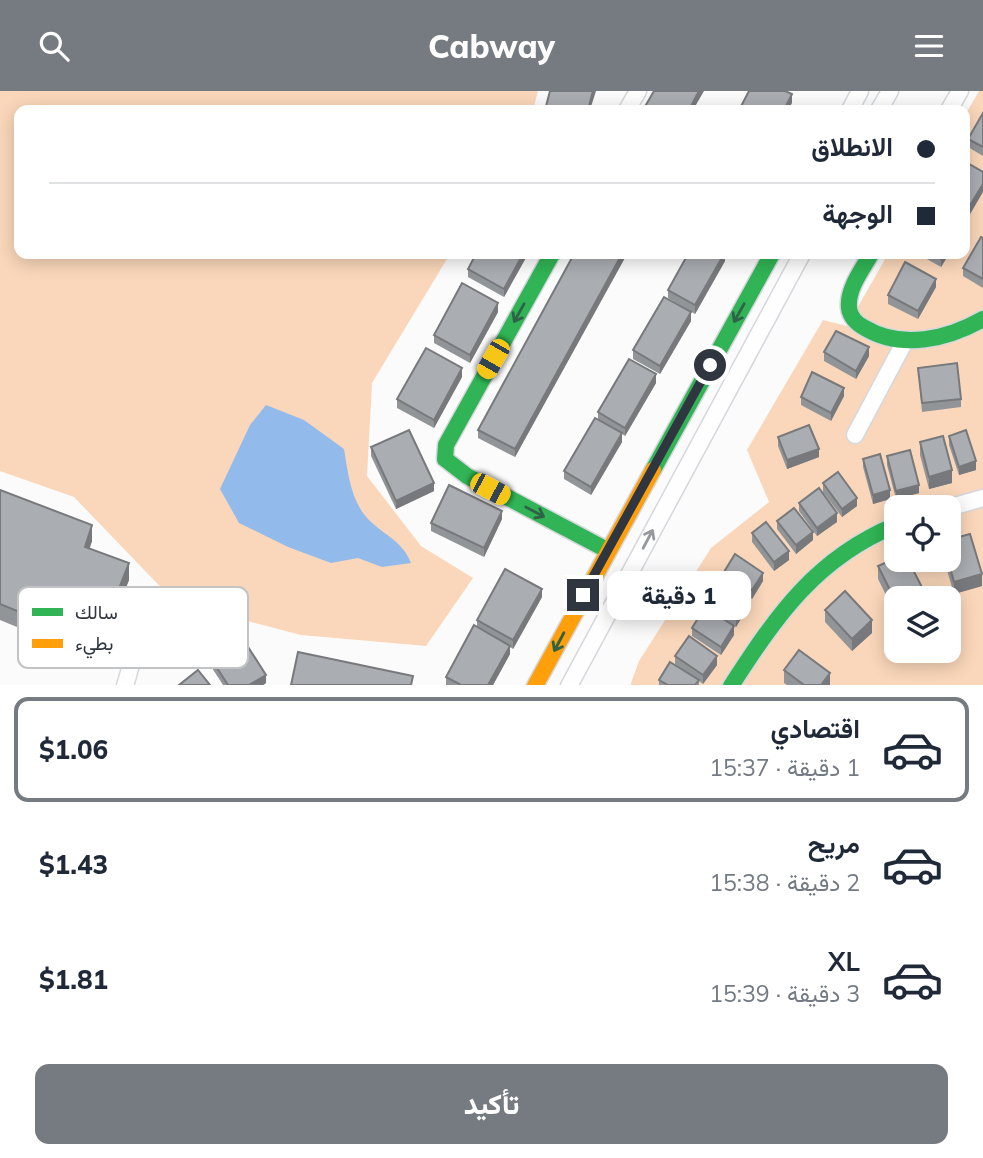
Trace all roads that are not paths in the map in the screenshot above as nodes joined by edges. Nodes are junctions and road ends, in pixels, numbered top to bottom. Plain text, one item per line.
1 (549, 259) edge
2 (769, 259) edge
3 (799, 259) edge
4 (869, 259) edge
5 (983, 319) edge
6 (905, 341) junction
7 (855, 435) dead end
8 (983, 498) edge
9 (961, 504) edge
10 (884, 531) edge
11 (607, 550) junction
12 (130, 668) edge
13 (125, 685) edge
14 (535, 685) edge
15 (569, 685) edge
16 (731, 685) edge

1 -> 11 street
2 -> 11 street
15 -> 3 street
4 - 6 street
5 - 6 street
6 - 7 street
8 - 9 street
10 - 16 street
11 -> 14 street
12 - 13 street

